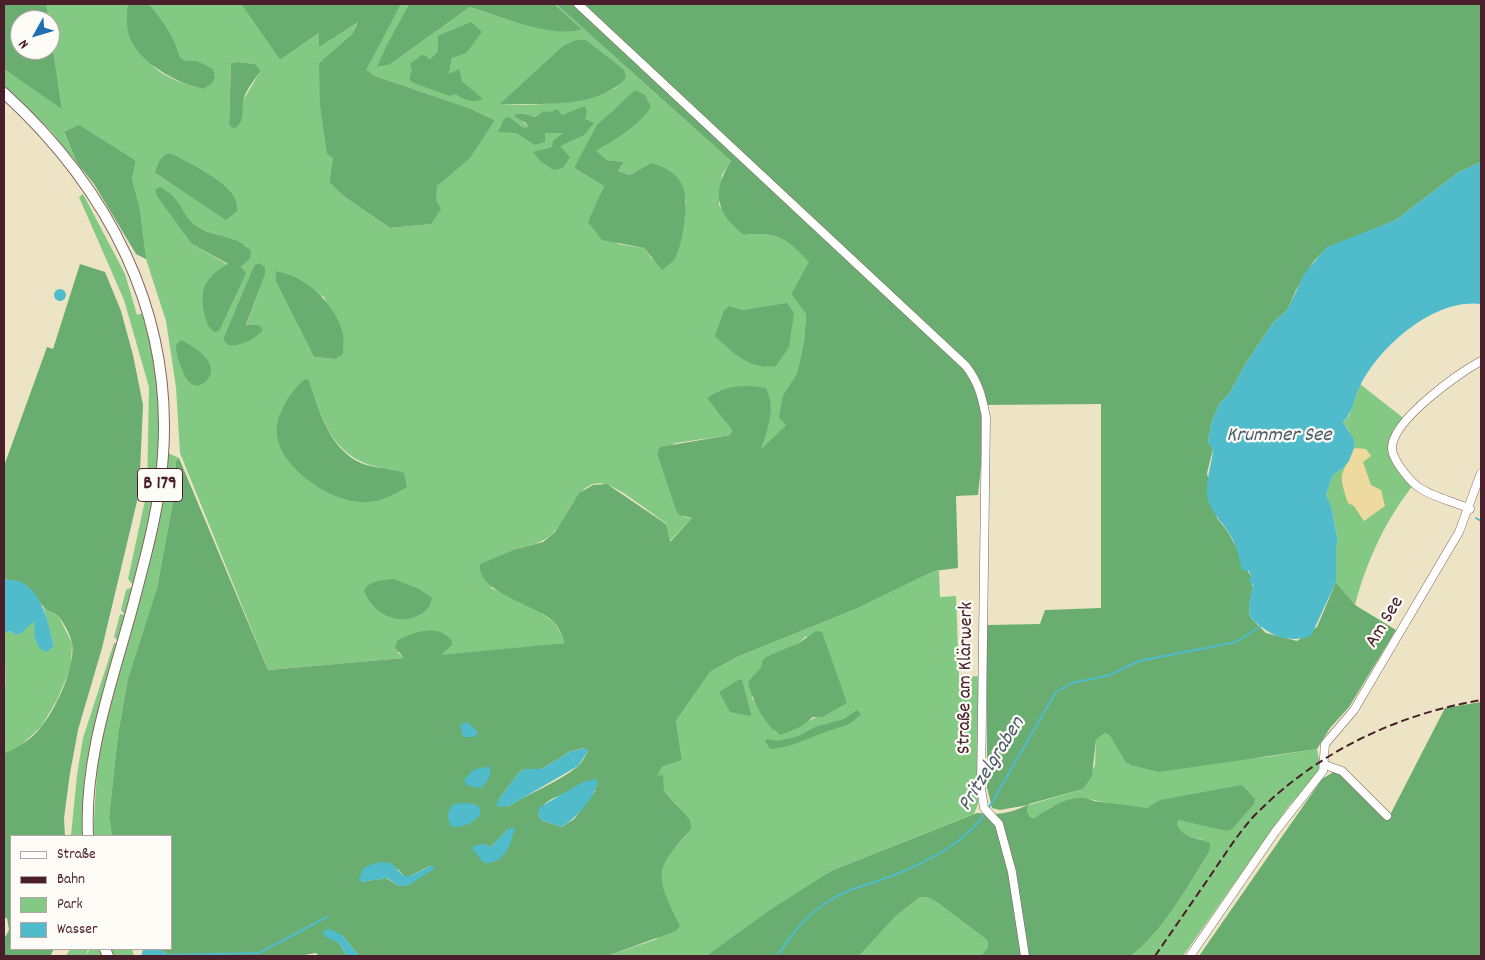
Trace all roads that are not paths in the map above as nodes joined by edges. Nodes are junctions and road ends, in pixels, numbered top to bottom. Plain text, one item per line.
1 (578, 4) edge
2 (4, 93) edge
3 (1481, 361) edge
4 (1481, 473) edge
5 (1470, 509) junction
6 (1325, 765) junction
7 (1387, 816) dead end
8 (88, 835) edge
9 (1025, 956) edge
10 (1190, 956) edge

1 - 9 street, Straße am Klärwerk
2 - 8 main road, B 179
3 - 5 street
4 - 5 street, Am See
5 - 6 street, Am See
6 - 7 street
6 - 10 street

